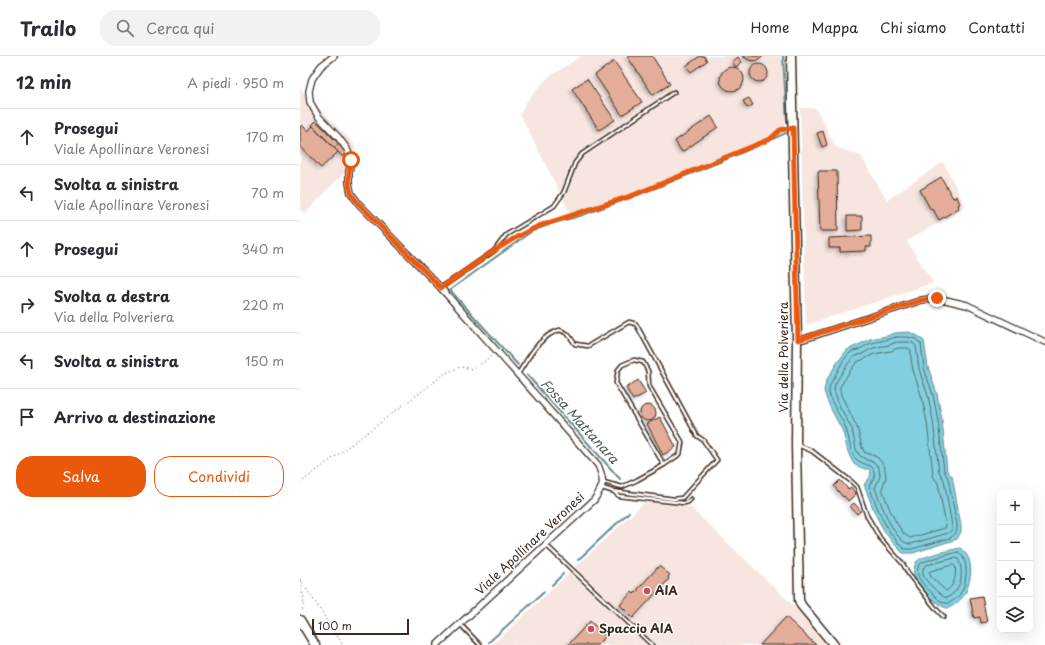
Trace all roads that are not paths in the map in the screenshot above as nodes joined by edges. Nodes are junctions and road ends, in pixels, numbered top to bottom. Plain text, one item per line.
1 (334, 56) edge
2 (791, 56) edge
3 (674, 92) dead end
4 (441, 288) junction
5 (798, 340) junction
6 (1045, 342) edge
7 (518, 375) junction
8 (796, 444) junction
9 (664, 465) junction
10 (602, 485) junction
11 (612, 491) junction
12 (691, 500) dead end
13 (546, 545) junction
14 (301, 616) edge
15 (944, 617) dead end
16 (460, 624) junction
17 (315, 645) edge
18 (437, 645) edge
19 (480, 645) edge
20 (652, 645) edge
21 (834, 645) edge

1 - 4 street
2 - 5 street, Via della Polveriera
3 - 4 lane
4 - 7 street
5 - 6 street
5 - 8 street, Via della Polveriera
7 - 10 street
7 - 11 lane
8 - 15 lane
8 - 21 street, Via della Polveriera
9 - 9 lane
9 - 10 lane
10 - 11 lane
10 - 13 street, Viale Apollinare Veronesi
11 - 12 lane
13 - 16 street, Viale Apollinare Veronesi
13 - 20 lane
14 - 17 street
16 - 18 street, Viale Apollinare Veronesi
16 - 19 lane

